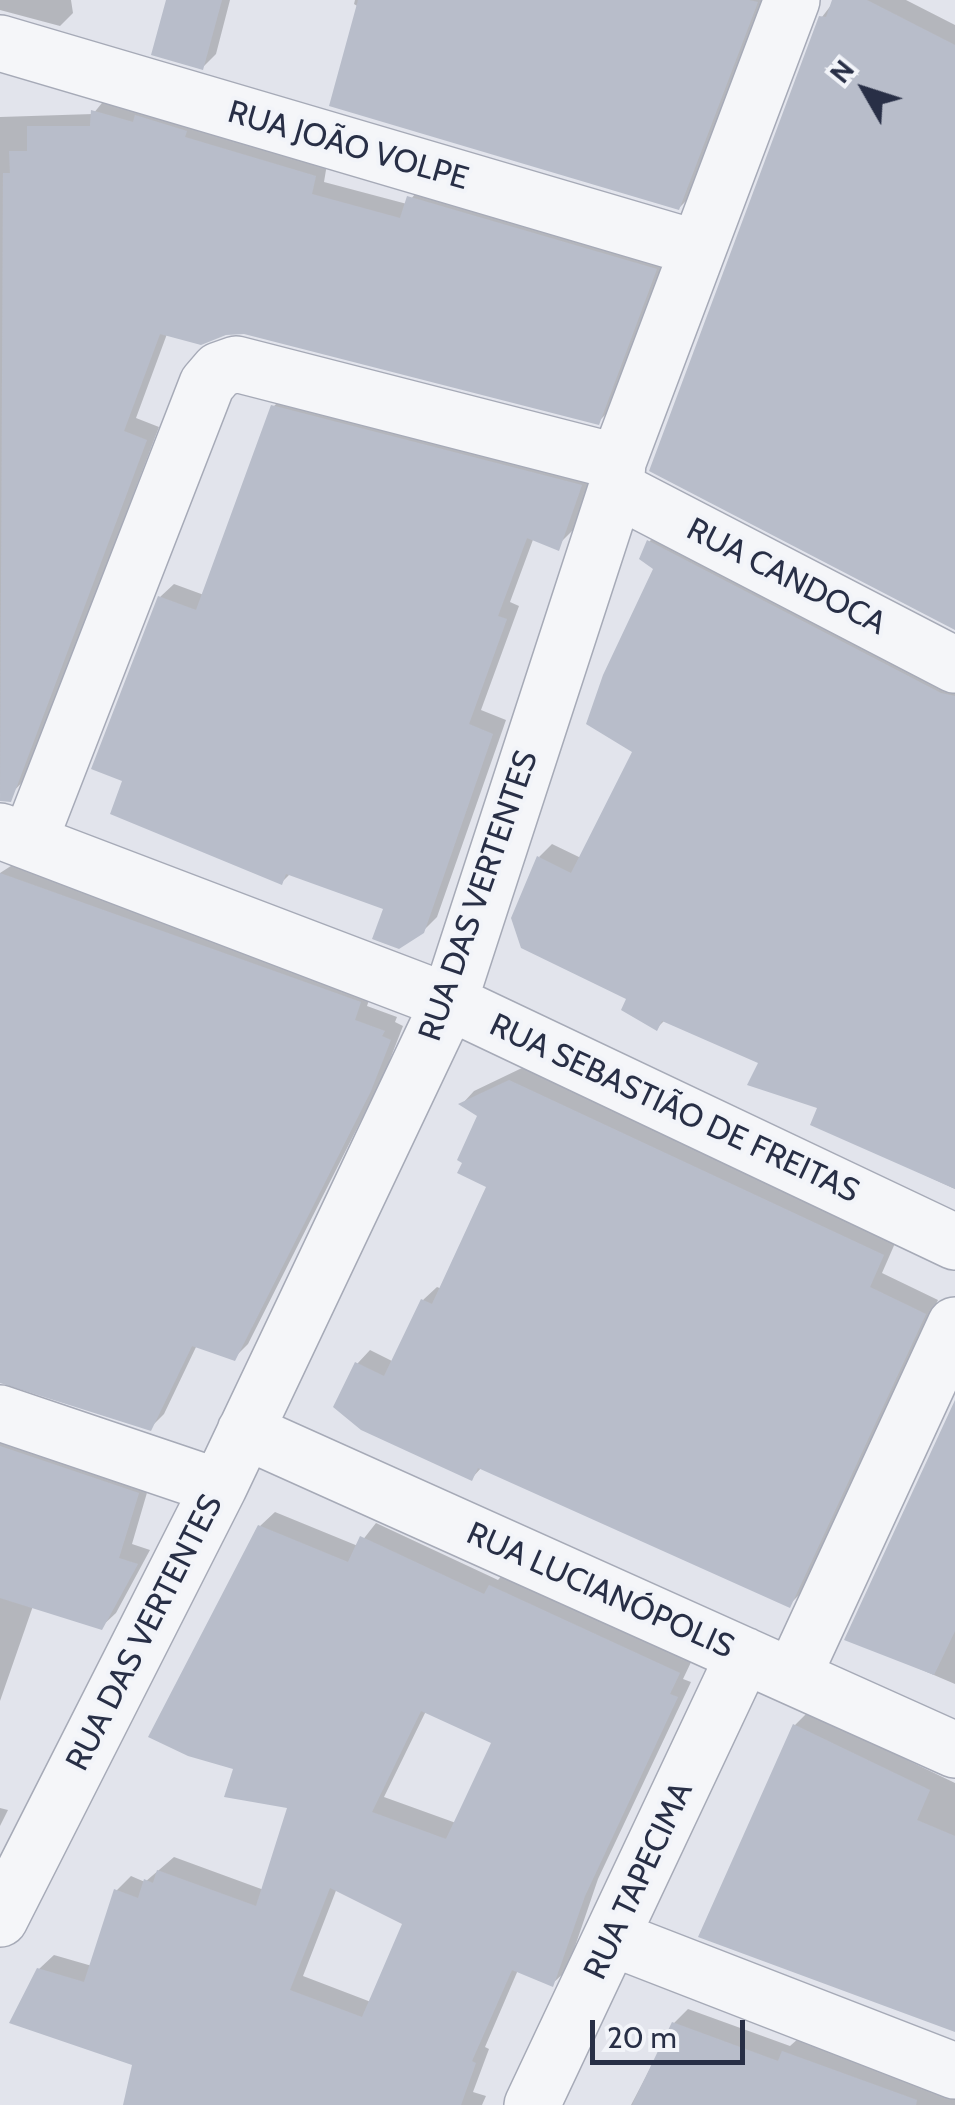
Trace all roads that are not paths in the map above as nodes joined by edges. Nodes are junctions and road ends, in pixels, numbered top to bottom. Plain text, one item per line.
1 (792, 0) edge
2 (0, 43) edge
3 (696, 248) junction
4 (617, 475) junction
5 (955, 665) edge
6 (14, 836) edge
7 (449, 1002) junction
8 (955, 1242) edge
9 (955, 1326) edge
10 (0, 1413) edge
11 (246, 1431) junction
12 (219, 1488) junction
13 (768, 1666) junction
14 (955, 1750) edge
15 (0, 1919) edge
16 (612, 1938) junction
17 (955, 2071) edge
18 (532, 2105) edge

1 - 3 street, RUA DAS VERTENTES
2 - 3 street, RUA JOÃO VOLPE
3 - 4 street, RUA DAS VERTENTES
4 - 5 street, RUA CANDOCA
4 - 6 street, RUA CANDOCA
4 - 7 street, RUA DAS VERTENTES
6 - 7 street, RUA SEBASTIÃO DE FREITAS
7 - 8 street, RUA SEBASTIÃO DE FREITAS
7 - 11 street, RUA DAS VERTENTES
9 - 13 street, RUA TAPECIMA
10 - 12 street
11 - 12 street, RUA DAS VERTENTES
11 - 13 street, RUA LUCIANÓPOLIS
12 - 15 street, RUA DAS VERTENTES
13 - 14 street, RUA LUCIANÓPOLIS
13 - 16 street, RUA TAPECIMA
16 - 17 street
16 - 18 street, RUA TAPECIMA

